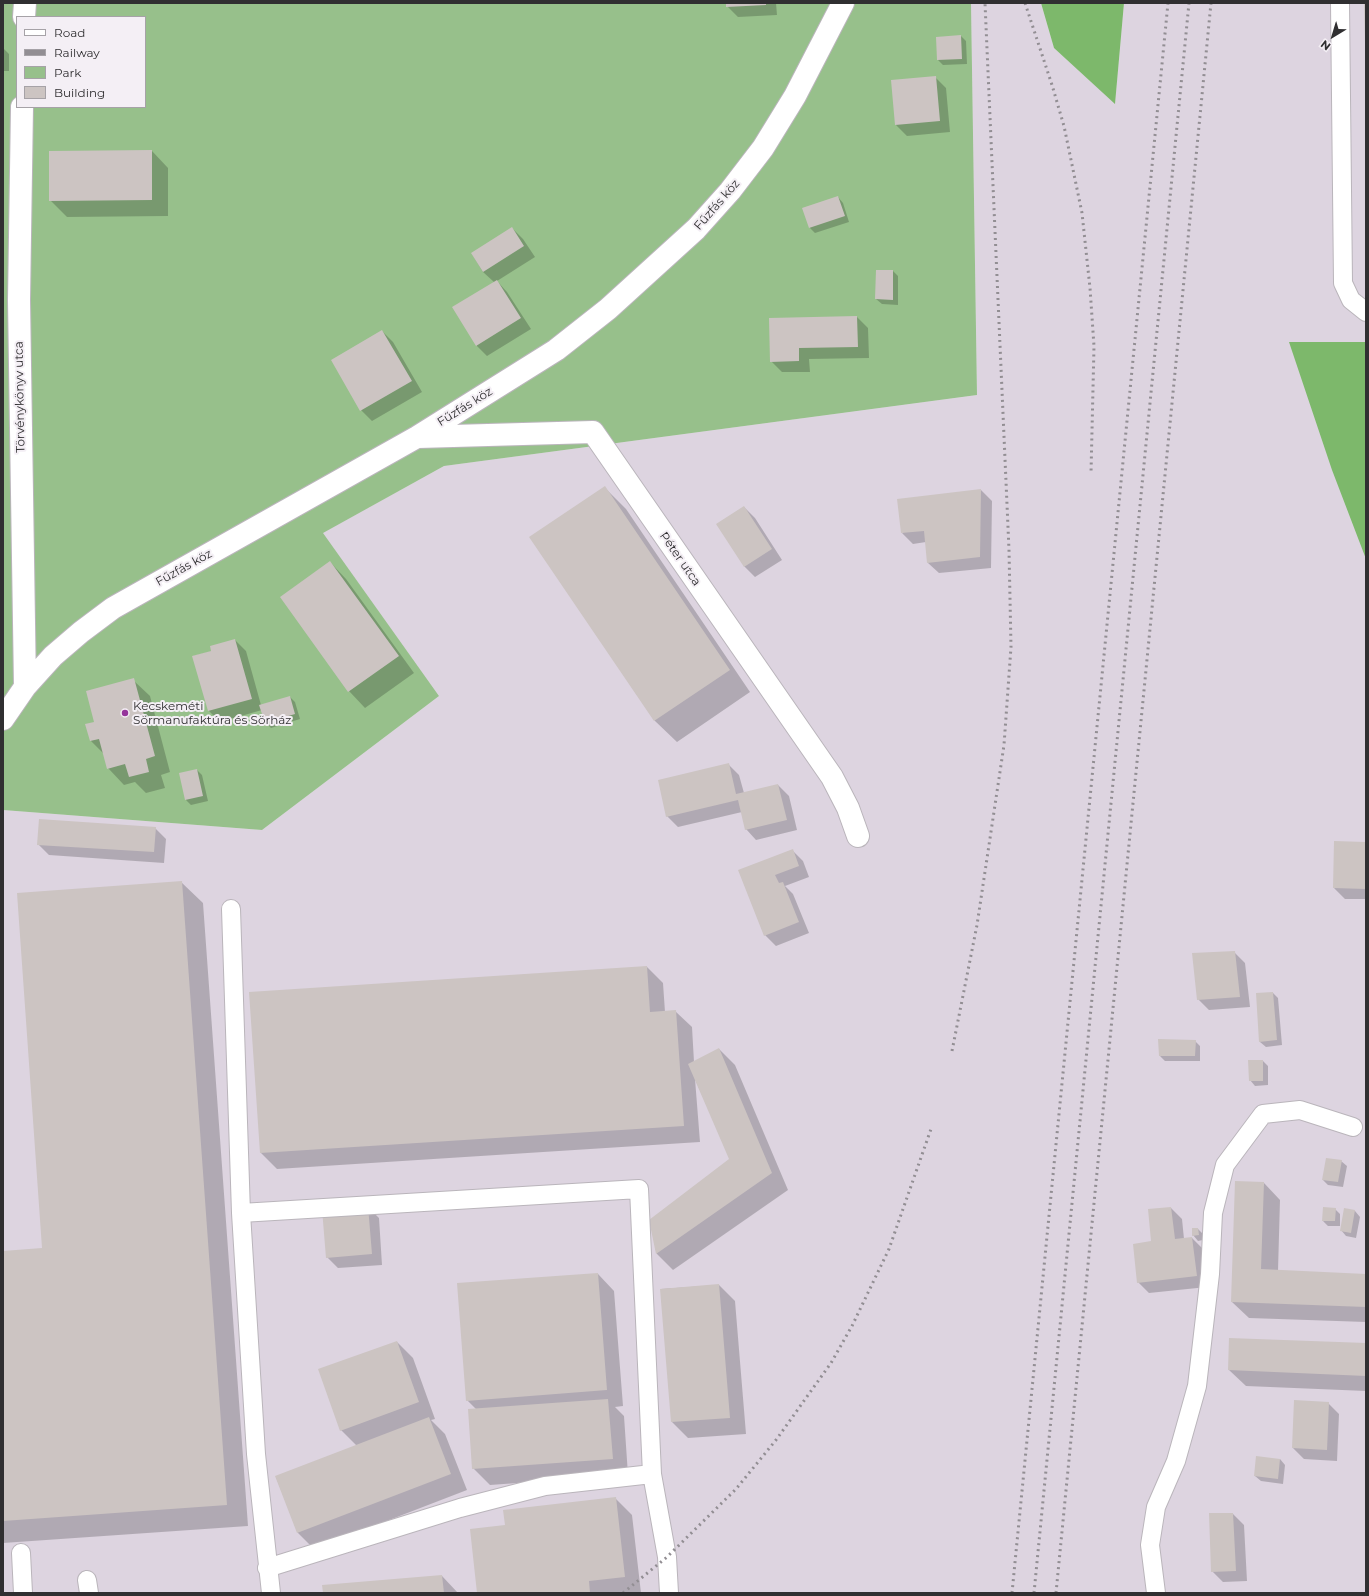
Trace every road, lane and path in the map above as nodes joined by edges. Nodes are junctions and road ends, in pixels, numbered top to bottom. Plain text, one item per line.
1 (25, 3) edge
2 (844, 3) edge
3 (1340, 3) edge
4 (24, 16) edge
5 (22, 108) edge
6 (1366, 312) edge
7 (417, 437) junction
8 (25, 687) junction
9 (3, 719) edge
10 (858, 836) dead end
11 (231, 909) dead end
12 (1353, 1126) dead end
13 (241, 1213) junction
14 (652, 1474) junction
15 (21, 1553) dead end
16 (267, 1568) junction
17 (23, 1593) edge
18 (271, 1593) edge
19 (669, 1593) edge
20 (1156, 1593) edge

1 - 4 street
2 - 7 street, Fűzfás köz
3 - 6 lane
5 - 8 street, Törvénykönyv utca
7 - 8 street, Fűzfás köz
7 - 10 street, Péter utca
8 - 9 street, Fűzfás köz
11 - 13 lane
12 - 20 lane
13 - 14 lane
13 - 16 lane
14 - 16 lane
14 - 19 lane
15 - 17 lane
16 - 18 lane

